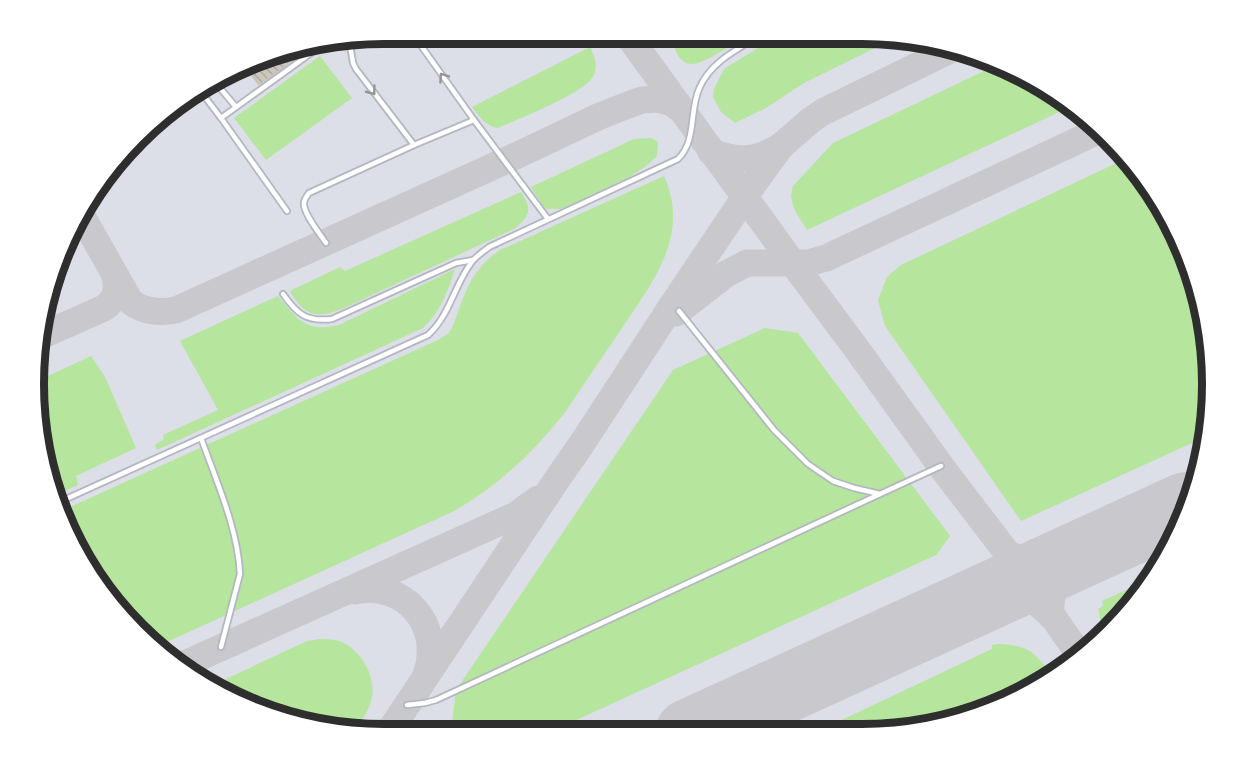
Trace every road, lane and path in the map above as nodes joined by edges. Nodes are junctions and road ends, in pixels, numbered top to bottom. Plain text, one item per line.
1 (420, 44) edge
2 (747, 44) edge
3 (350, 45) edge
4 (314, 51) edge
5 (219, 86) edge
6 (205, 97) dead end
7 (236, 107) junction
8 (221, 118) junction
9 (474, 120) junction
10 (414, 145) junction
11 (286, 211) dead end
12 (548, 219) junction
13 (326, 243) dead end
14 (473, 260) junction
15 (283, 294) dead end
16 (679, 311) dead end
17 (201, 438) junction
18 (941, 466) dead end
19 (880, 494) junction
20 (64, 500) edge
21 (221, 647) dead end
22 (407, 705) dead end

9 -> 1 lane
2 - 12 lane
3 -> 10 lane
4 - 7 lane
5 - 7 lane
6 - 8 lane
7 - 8 lane
8 - 11 lane
9 - 10 lane
9 - 12 lane
10 - 13 lane
12 - 14 lane
14 - 15 lane
14 - 17 lane
16 - 19 lane
17 - 20 lane
17 - 21 lane
18 - 19 lane
19 - 22 lane

